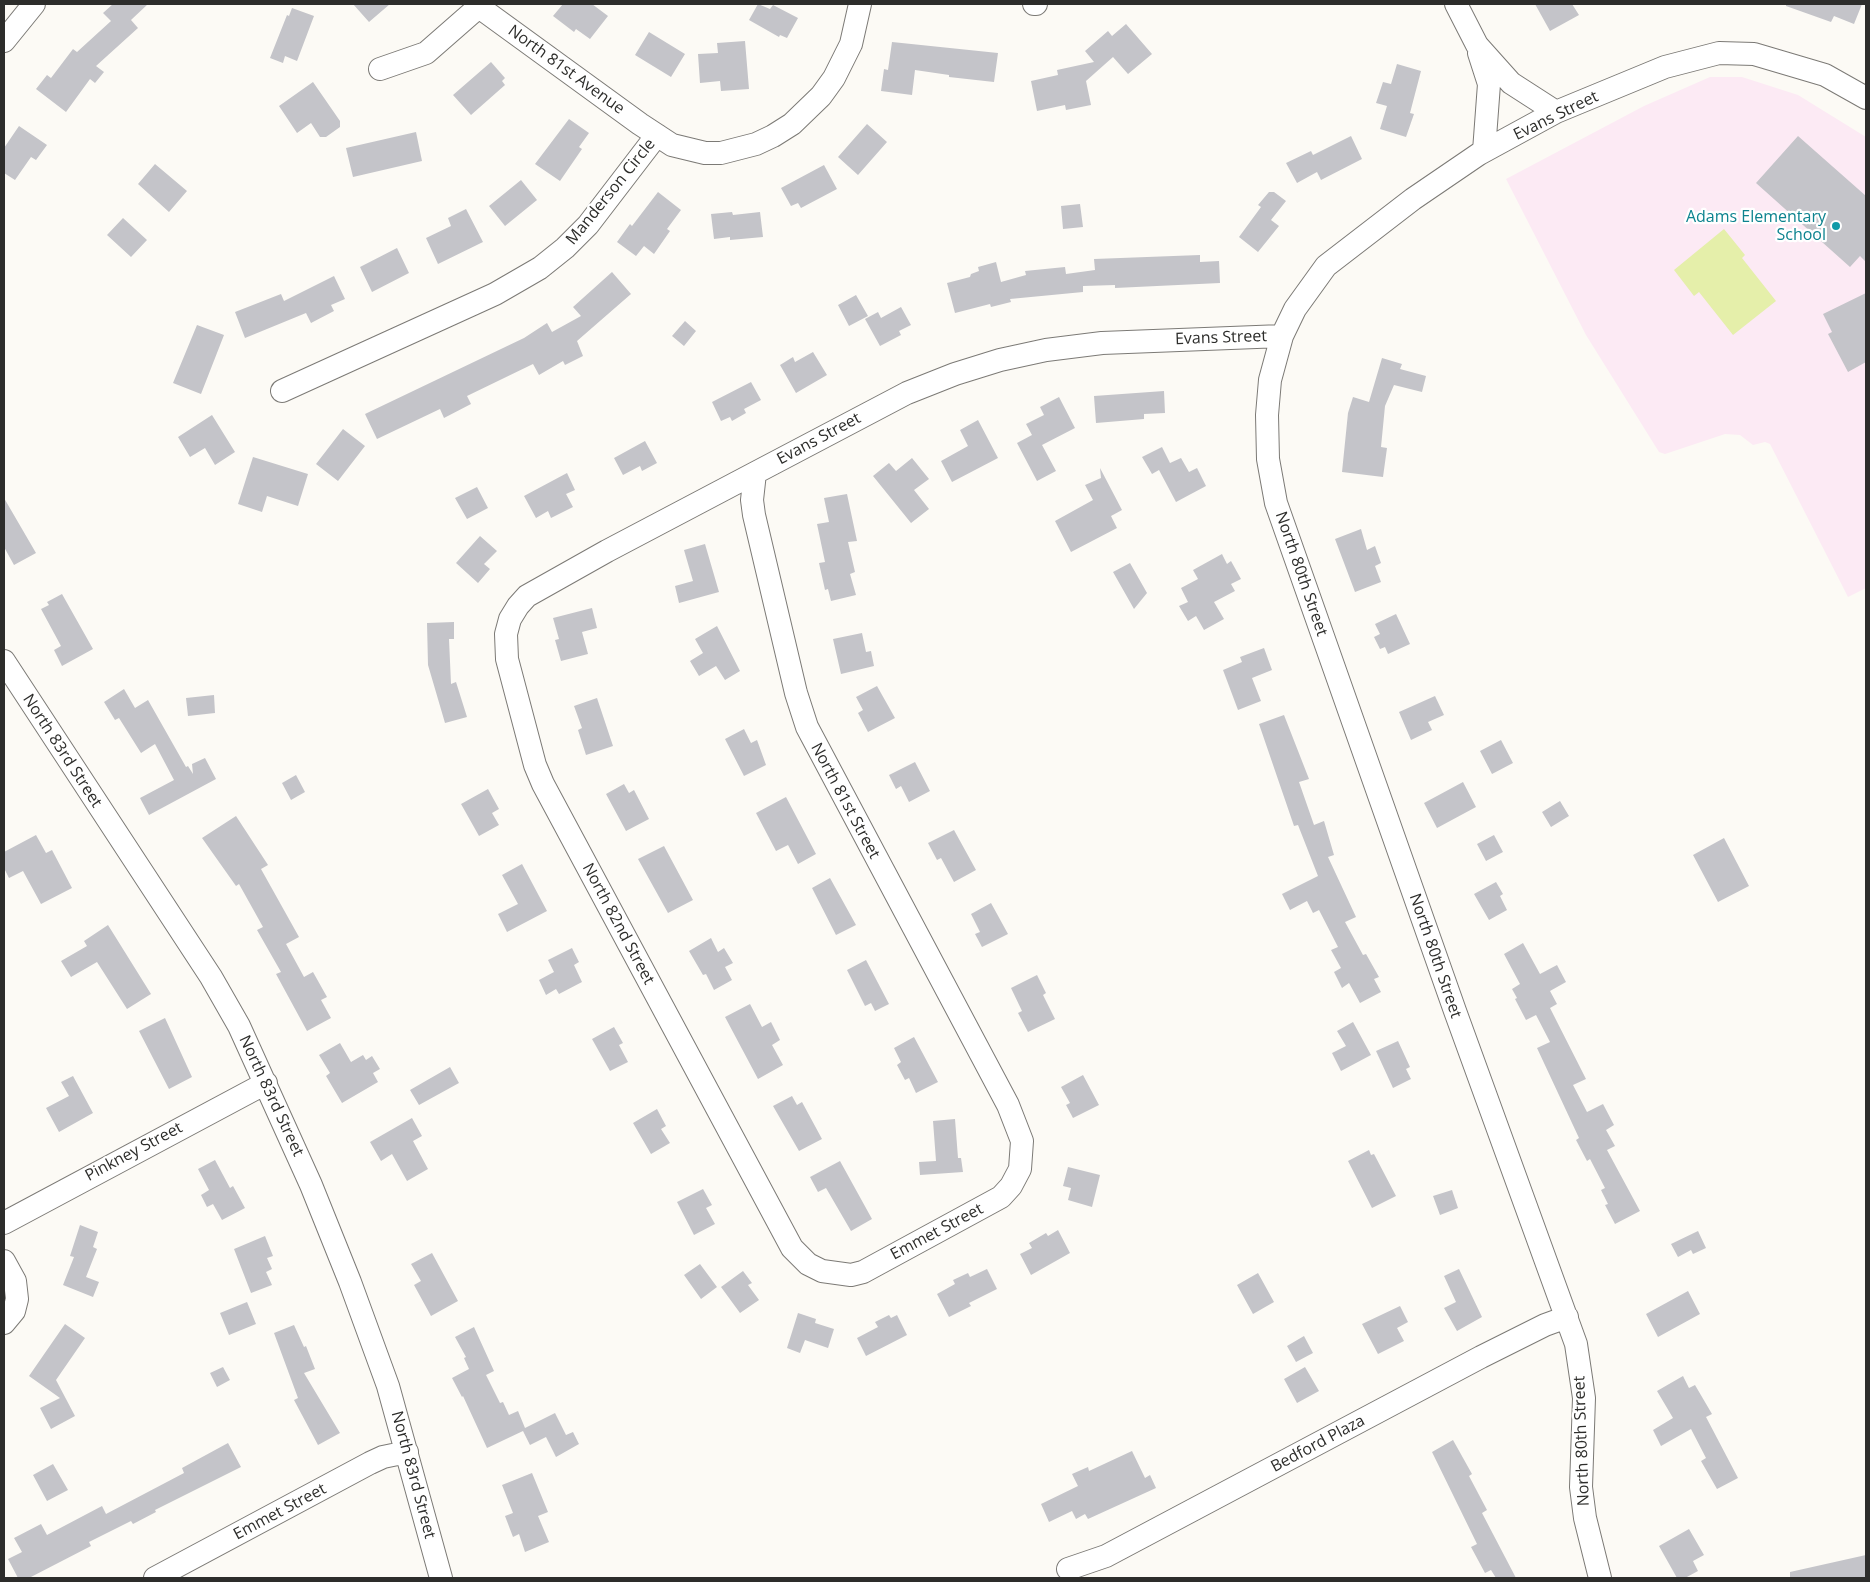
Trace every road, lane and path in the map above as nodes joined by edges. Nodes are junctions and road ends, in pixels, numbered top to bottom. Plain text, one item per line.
1 (34, 4) edge
2 (860, 4) edge
3 (1456, 4) edge
4 (479, 5) edge
5 (4, 41) edge
6 (1477, 45) junction
7 (380, 70) dead end
8 (1866, 98) edge
9 (1556, 112) junction
10 (657, 135) junction
11 (1484, 151) junction
12 (1282, 336) junction
13 (282, 391) dead end
14 (755, 473) junction
15 (527, 596) joint
16 (4, 661) edge
17 (266, 1083) junction
18 (1008, 1105) joint
19 (4, 1223) edge
20 (787, 1240) joint
21 (4, 1261) edge
22 (1567, 1317) junction
23 (4, 1324) edge
24 (408, 1452) junction
25 (1068, 1569) dead end
26 (155, 1578) edge
27 (441, 1578) edge
28 (1600, 1578) edge

1 - 5 street
2 - 10 street, Manderson Circle
3 - 6 street
4 - 7 street
4 - 10 street, North 81st Avenue
6 - 9 street
6 - 11 street
8 - 9 street, Evans Street
9 - 11 street, Evans Street
10 - 13 street, Manderson Circle
11 - 12 street, Evans Street
12 - 14 street, Evans Street
12 - 22 street, North 80th Street
14 - 15 street, Evans Street
14 - 18 street, North 81st Street
15 - 20 street, North 82nd Street
16 - 17 street, North 83rd Street
17 - 19 street, Pinkney Street
17 - 24 street, North 83rd Street
18 - 20 street, Emmet Street
21 - 23 street
22 - 25 street, Bedford Plaza
22 - 28 street, North 80th Street
24 - 26 street, Emmet Street
24 - 27 street, North 83rd Street

